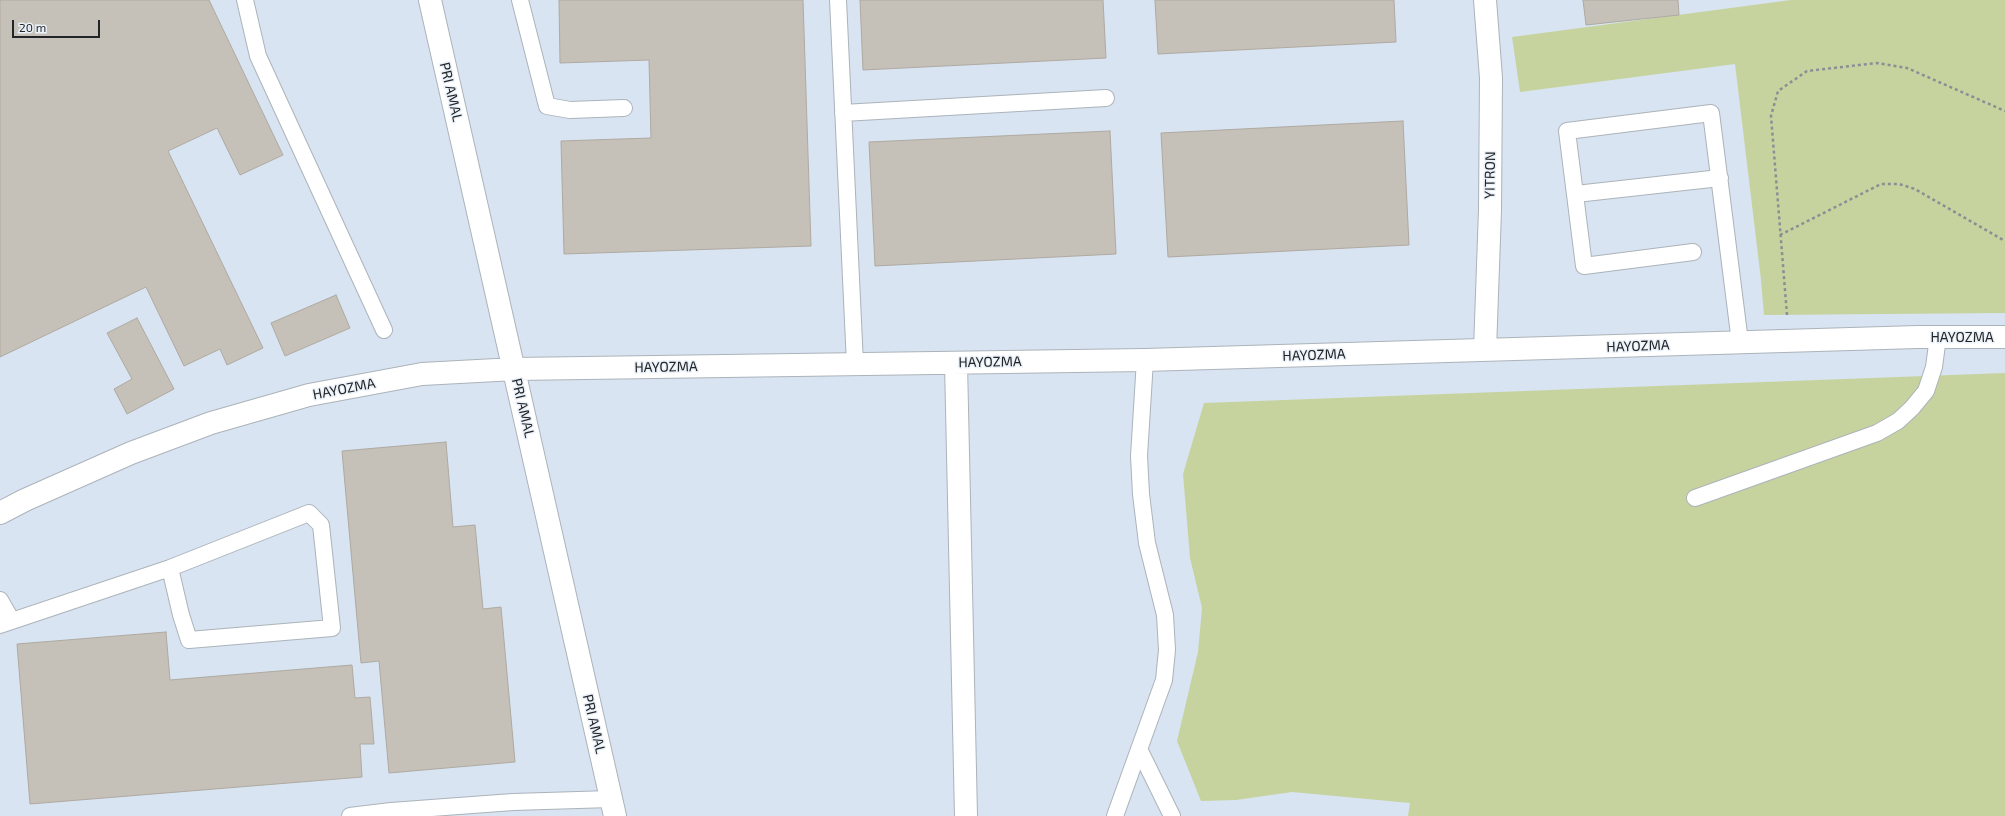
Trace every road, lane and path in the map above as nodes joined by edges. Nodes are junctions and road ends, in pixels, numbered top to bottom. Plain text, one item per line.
1 (245, 0) edge
2 (430, 0) edge
3 (520, 0) edge
4 (838, 0) edge
5 (1485, 0) edge
6 (1106, 98) dead end
7 (624, 108) dead end
8 (2005, 111) edge
9 (843, 113) junction
10 (1720, 178) junction
11 (1576, 194) junction
12 (1780, 235) junction
13 (2005, 241) edge
14 (1693, 252) dead end
15 (384, 330) dead end
16 (1938, 337) junction
17 (2005, 337) edge
18 (1789, 341) junction
19 (1740, 342) junction
20 (1485, 350) junction
21 (1145, 360) junction
22 (956, 363) junction
23 (855, 364) junction
24 (515, 370) junction
25 (1695, 498) dead end
26 (0, 513) edge
27 (170, 568) junction
28 (0, 600) edge
29 (6, 623) edge
30 (1139, 749) junction
31 (613, 807) edge
32 (350, 816) edge
33 (966, 816) edge
34 (1115, 816) edge
35 (1172, 816) edge

1 - 15 lane
2 - 24 street, PRI AMAL
3 - 7 lane
4 - 9 lane
5 - 20 street, YITRON
6 - 9 lane
8 - 12 path
9 - 23 lane
10 - 11 lane
10 - 11 lane
10 - 19 lane
11 - 14 lane
12 - 13 path
12 - 18 path
16 - 17 street, HAYOZMA
16 - 18 street, HAYOZMA
16 - 25 lane
18 - 19 street, HAYOZMA
19 - 20 street, HAYOZMA
20 - 21 street, HAYOZMA
21 - 22 street, HAYOZMA
21 - 30 lane
22 - 23 street, HAYOZMA
22 - 33 street
23 - 24 street, HAYOZMA
24 - 26 street, HAYOZMA
24 - 31 street, PRI AMAL
27 - 27 lane
27 - 29 lane
28 - 29 lane
30 - 34 lane
30 - 35 lane
31 - 32 lane

